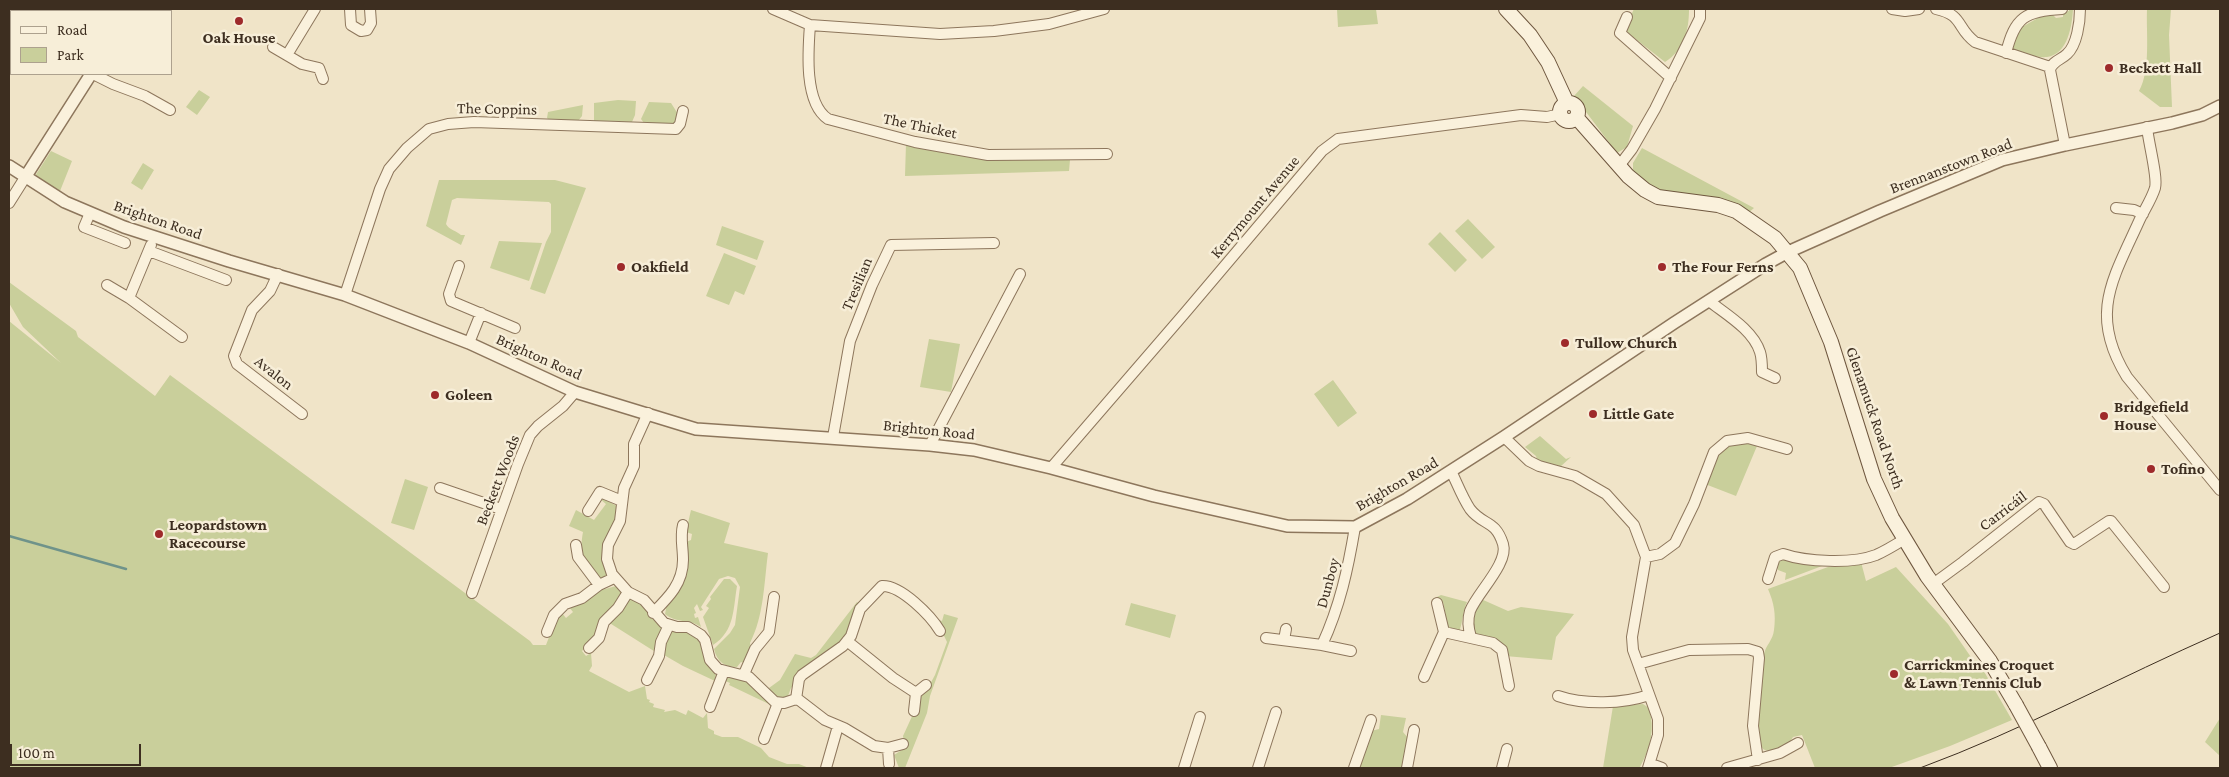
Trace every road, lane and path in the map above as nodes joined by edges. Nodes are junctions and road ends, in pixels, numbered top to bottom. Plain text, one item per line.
1 (315, 9) edge
2 (773, 9) edge
3 (1104, 9) edge
4 (1506, 9) edge
5 (1700, 9) edge
6 (1892, 9) edge
7 (1919, 9) edge
8 (1936, 9) edge
9 (2062, 9) edge
10 (2080, 9) edge
11 (350, 11) edge
12 (370, 13) edge
13 (1627, 17) dead end
14 (810, 25) junction
15 (273, 47) dead end
16 (2006, 53) junction
17 (287, 55) junction
18 (2050, 67) junction
19 (91, 75) edge
20 (94, 75) edge
21 (1671, 78) junction
22 (323, 79) dead end
23 (2220, 106) edge
24 (1564, 109) junction
25 (170, 110) dead end
26 (683, 111) dead end
27 (2147, 127) junction
28 (2064, 145) junction
29 (1107, 154) dead end
30 (9, 166) edge
31 (1619, 166) junction
32 (26, 176) junction
33 (9, 203) edge
34 (2116, 208) dead end
35 (90, 213) junction
36 (2143, 214) junction
37 (153, 237) junction
38 (125, 243) dead end
39 (994, 243) dead end
40 (149, 251) junction
41 (1788, 252) junction
42 (459, 266) dead end
43 (278, 274) junction
44 (1020, 274) dead end
45 (226, 280) dead end
46 (107, 285) dead end
47 (345, 295) junction
48 (129, 298) junction
49 (1709, 301) junction
50 (481, 313) junction
51 (515, 328) dead end
52 (179, 332) dead end
53 (469, 344) junction
54 (1775, 378) dead end
55 (575, 392) junction
56 (302, 414) dead end
57 (648, 414) junction
58 (833, 437) junction
59 (1504, 437) junction
60 (930, 445) junction
61 (1787, 449) dead end
62 (1051, 468) junction
63 (1451, 471) junction
64 (440, 488) dead end
65 (2220, 490) edge
66 (622, 501) junction
67 (501, 509) junction
68 (588, 511) dead end
69 (683, 525) dead end
70 (1355, 527) junction
71 (1904, 540) junction
72 (576, 545) dead end
73 (1646, 557) junction
74 (614, 578) junction
75 (1768, 579) dead end
76 (1933, 584) junction
77 (599, 585) junction
78 (2164, 587) dead end
79 (628, 592) junction
80 (472, 593) dead end
81 (774, 597) dead end
82 (1438, 603) dead end
83 (653, 612) junction
84 (668, 625) junction
85 (1286, 629) dead end
86 (547, 632) dead end
87 (940, 632) dead end
88 (1444, 632) junction
89 (1470, 637) junction
90 (1266, 638) dead end
91 (1284, 640) junction
92 (847, 641) junction
93 (1322, 645) junction
94 (589, 648) dead end
95 (1351, 651) dead end
96 (1638, 664) junction
97 (724, 671) junction
98 (744, 674) junction
99 (1424, 677) dead end
100 (647, 680) dead end
101 (926, 685) dead end
102 (1509, 686) dead end
103 (916, 692) junction
104 (1558, 696) dead end
105 (1649, 696) junction
106 (796, 699) junction
107 (778, 703) junction
108 (710, 707) dead end
109 (914, 711) dead end
110 (1276, 712) dead end
111 (1200, 717) dead end
112 (1371, 720) dead end
113 (838, 726) junction
114 (1414, 730) dead end
115 (764, 738) dead end
116 (1798, 743) dead end
117 (903, 744) dead end
118 (888, 748) junction
119 (1507, 749) dead end
120 (1758, 760) junction
121 (889, 764) dead end
122 (1650, 766) edge
123 (826, 768) edge
124 (1184, 768) edge
125 (1258, 768) edge
126 (1354, 768) edge
127 (1407, 768) edge
128 (1502, 768) edge
129 (1662, 768) edge
130 (1727, 768) edge
131 (2050, 768) edge

1 - 17 street
2 - 14 street
3 - 14 street
4 - 24 main road
5 - 21 street
6 - 7 street
8 - 16 street
9 - 16 street
10 - 18 street
11 - 12 street
11 - 12 street
13 - 21 street
14 - 29 street, The Thicket
15 - 17 street
16 - 18 street
17 - 22 street
18 - 28 street
19 - 32 street
20 - 25 street
21 - 31 street
23 - 27 street, Brennanstown Road
24 - 31 main road, Glenamuck Road North
24 - 62 street, Kerrymount Avenue
26 - 47 street, The Coppins
27 - 28 street, Brennanstown Road
27 - 36 street
28 - 41 street, Brennanstown Road
30 - 32 street, Brighton Road
31 - 41 main road, Glenamuck Road North
32 - 33 street
32 - 35 street, Brighton Road
34 - 36 street
35 - 37 street, Brighton Road
35 - 38 street
36 - 65 street
37 - 40 street
37 - 43 street, Brighton Road
39 - 58 street, Tresilian
40 - 45 street
40 - 48 street
41 - 49 street, Brighton Road
41 - 71 main road, Glenamuck Road North
42 - 50 street
43 - 47 street, Brighton Road
43 - 56 street, Avalon
44 - 60 street
46 - 48 street
47 - 53 street, Brighton Road
48 - 52 street
49 - 54 street
49 - 59 street, Brighton Road
50 - 51 street
50 - 53 street
53 - 55 street, Brighton Road
55 - 57 street, Brighton Road
55 - 67 street, Beckett Woods
57 - 58 street, Brighton Road
57 - 66 street
58 - 60 street, Brighton Road
59 - 63 street, Brighton Road
59 - 73 street
60 - 62 street, Brighton Road
61 - 73 street
62 - 70 street, Brighton Road
63 - 70 street, Brighton Road
63 - 89 street
64 - 67 street
66 - 68 street
66 - 74 street
67 - 80 street, Beckett Woods
69 - 83 street
70 - 93 street, Dunboy
71 - 75 street
71 - 76 main road, Glenamuck Road North
72 - 77 street
73 - 96 street
74 - 77 street
74 - 79 street
76 - 78 street, Carricáil
76 - 131 main road, Glenamuck Road North, bridge
77 - 86 street
79 - 83 street
79 - 94 street
81 - 98 street
82 - 88 street
83 - 84 street
84 - 97 street
84 - 100 street
85 - 91 street
87 - 92 street
88 - 89 street
88 - 99 street
89 - 102 street
90 - 91 street
91 - 93 street
92 - 103 street
92 - 106 street
93 - 95 street
96 - 105 street
96 - 120 street
97 - 98 street
97 - 108 street
98 - 107 street
101 - 103 street
103 - 109 street
104 - 105 street
105 - 122 street
106 - 107 street
106 - 113 street
107 - 115 street
110 - 125 street
111 - 124 street
112 - 126 street
113 - 118 street
113 - 123 street
114 - 127 street
116 - 120 street
117 - 118 street
118 - 121 street
119 - 128 street
120 - 130 street
122 - 129 street

